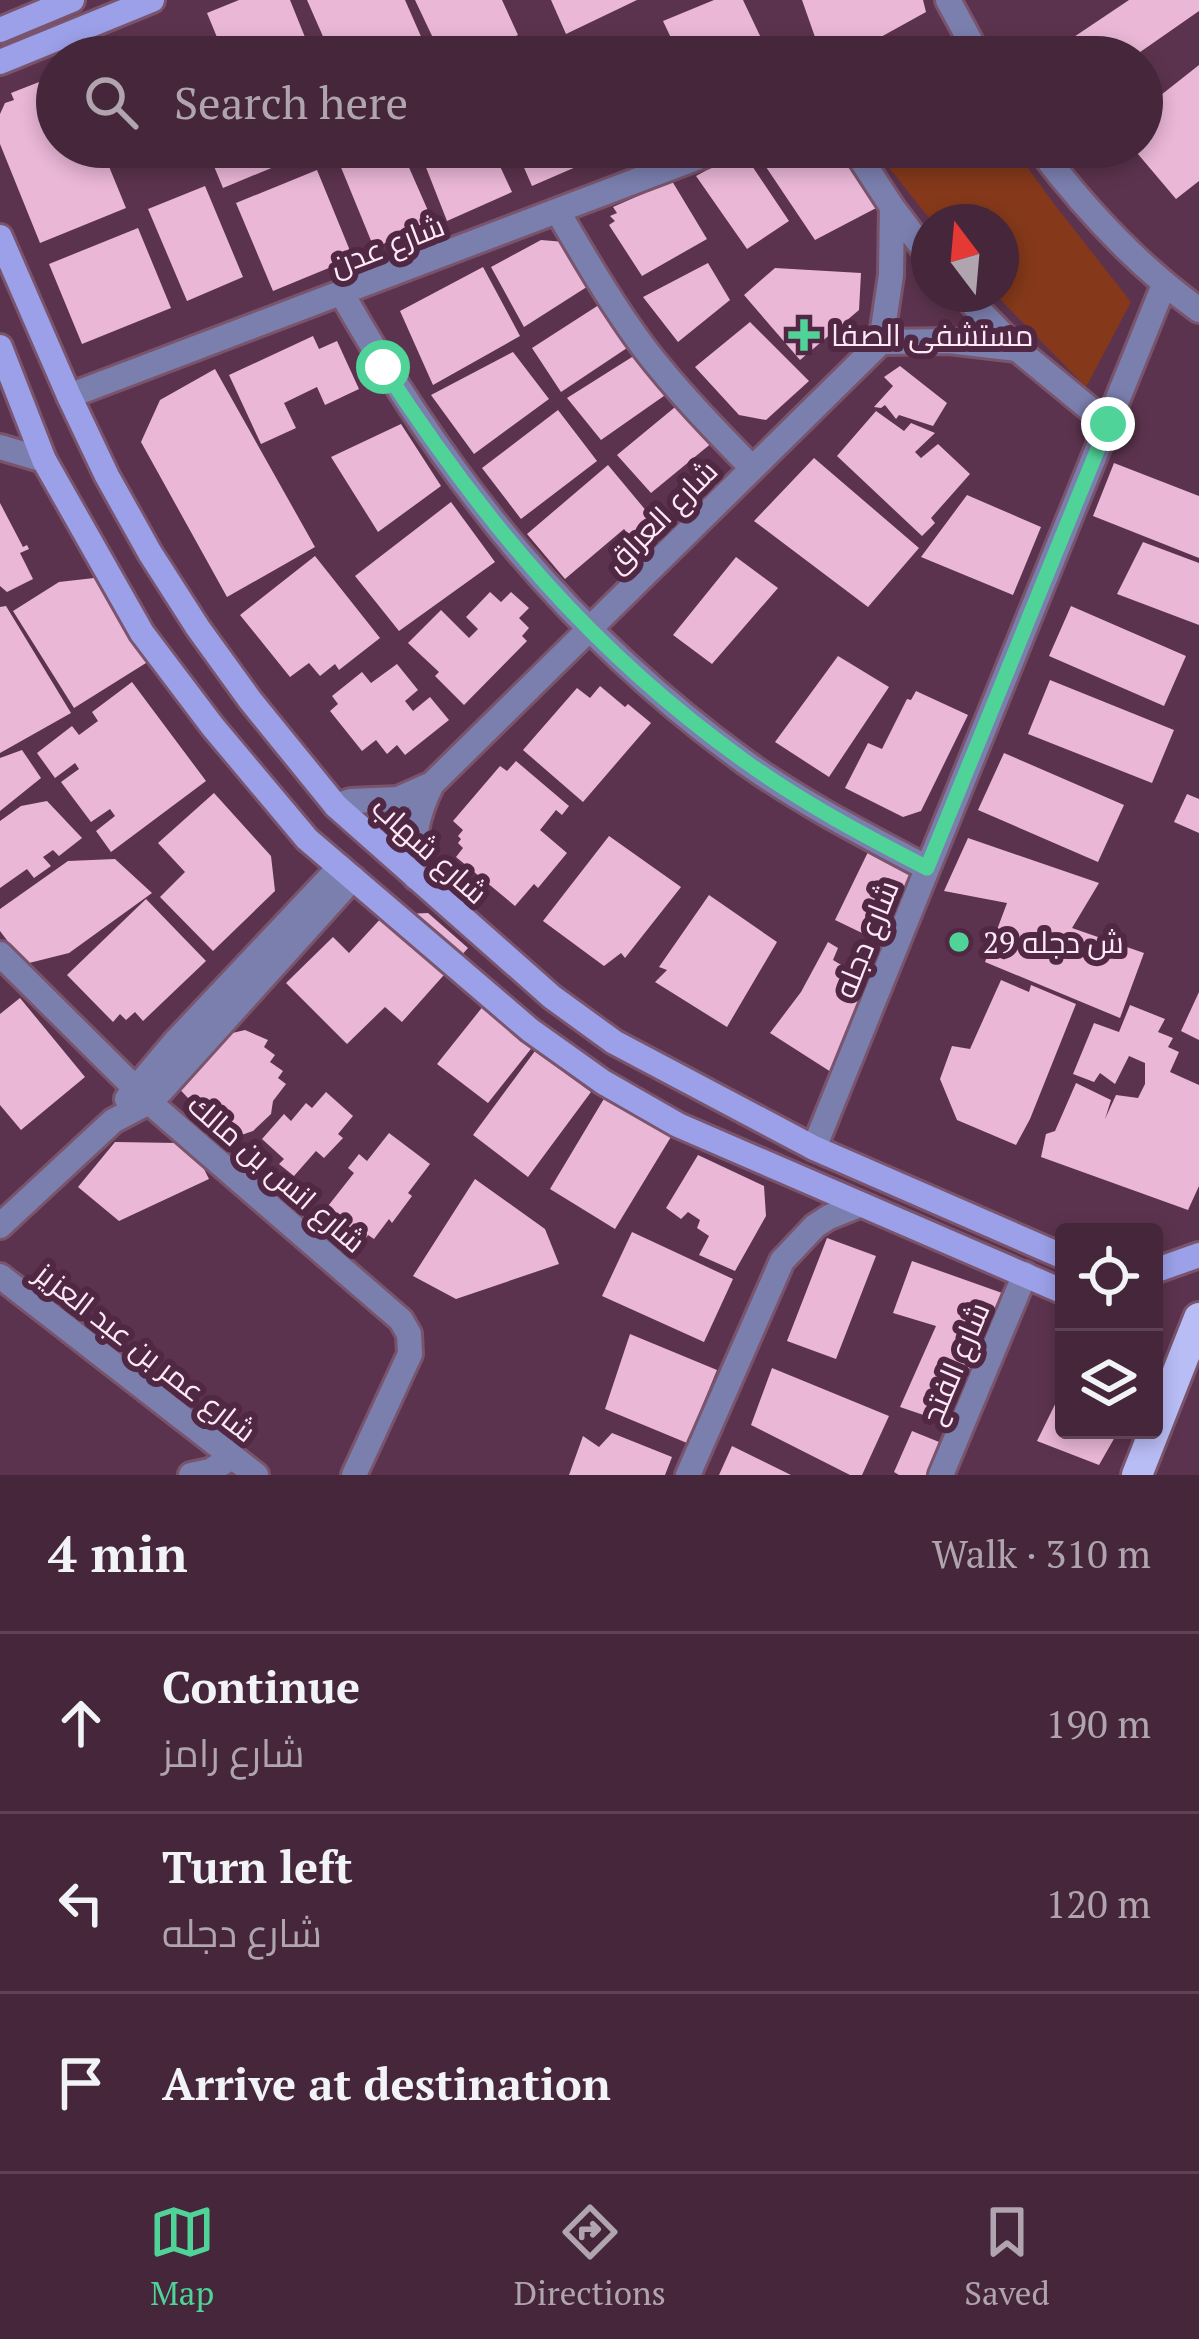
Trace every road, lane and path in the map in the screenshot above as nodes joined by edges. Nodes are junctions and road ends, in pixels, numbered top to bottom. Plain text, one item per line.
1 (72, 0) edge
2 (152, 0) edge
3 (948, 0) edge
4 (0, 30) edge
5 (64, 36) edge
6 (962, 36) edge
7 (36, 47) edge
8 (0, 62) edge
9 (670, 168) edge
10 (867, 168) edge
11 (1055, 168) edge
12 (892, 207) junction
13 (558, 212) junction
14 (911, 232) edge
15 (0, 237) edge
16 (1164, 285) junction
17 (341, 295) junction
18 (1199, 310) edge
19 (981, 312) edge
20 (881, 342) junction
21 (0, 347) edge
22 (1017, 349) junction
23 (69, 396) junction
24 (1108, 424) junction
25 (0, 447) edge
26 (44, 460) junction
27 (752, 469) junction
28 (588, 631) junction
29 (432, 784) junction
30 (336, 806) junction
31 (927, 868) junction
32 (346, 873) junction
33 (416, 878) junction
34 (0, 954) edge
35 (142, 1095) junction
36 (814, 1148) junction
37 (859, 1205) junction
38 (0, 1226) edge
39 (1055, 1253) edge
40 (1199, 1255) edge
41 (1163, 1268) edge
42 (1025, 1274) junction
43 (0, 1276) edge
44 (1055, 1288) edge
45 (1199, 1318) edge
46 (1163, 1380) edge
47 (1146, 1439) edge
48 (232, 1456) junction
49 (360, 1473) edge
50 (191, 1475) edge
51 (256, 1475) edge
52 (688, 1475) edge
53 (941, 1475) edge
54 (1137, 1475) edge

1 - 4 street
2 - 5 street
3 - 6 street
7 - 8 street
9 - 13 street, شارع عدن
10 - 12 street
11 - 16 street
12 - 14 street
12 - 20 street
13 - 17 street, شارع عدن
13 - 27 street
15 - 23 street, شارع شهاب
16 - 18 street
16 - 24 street, شارع دجله
17 - 23 street, شارع عدن
17 - 28 street
19 - 22 street
20 - 22 street
20 - 27 street, شارع العراق
21 - 26 street
22 - 24 street
23 - 30 street, شارع شهاب
24 - 31 street, شارع دجله
25 - 26 street
26 - 32 street
27 - 28 street, شارع العراق
28 - 29 street, شارع العراق
28 - 31 street
29 - 30 street, شارع العراق
29 - 33 street, شارع العراق
30 - 33 street, شارع شهاب
31 - 36 street, شارع دجله
32 - 35 street
32 - 37 street
33 - 36 street, شارع شهاب
34 - 35 street, شارع انس بن مالك
35 - 38 street
35 - 49 street, شارع انس بن مالك
36 - 39 street, شارع شهاب
37 - 42 street
37 - 52 street
40 - 41 street
42 - 44 street
42 - 53 street, شارع الفتح
43 - 48 street, شارع عمر بن عبد العزيز
45 - 46 main road
47 - 54 main road
48 - 50 street
48 - 51 street, شارع عمر بن عبد العزيز

